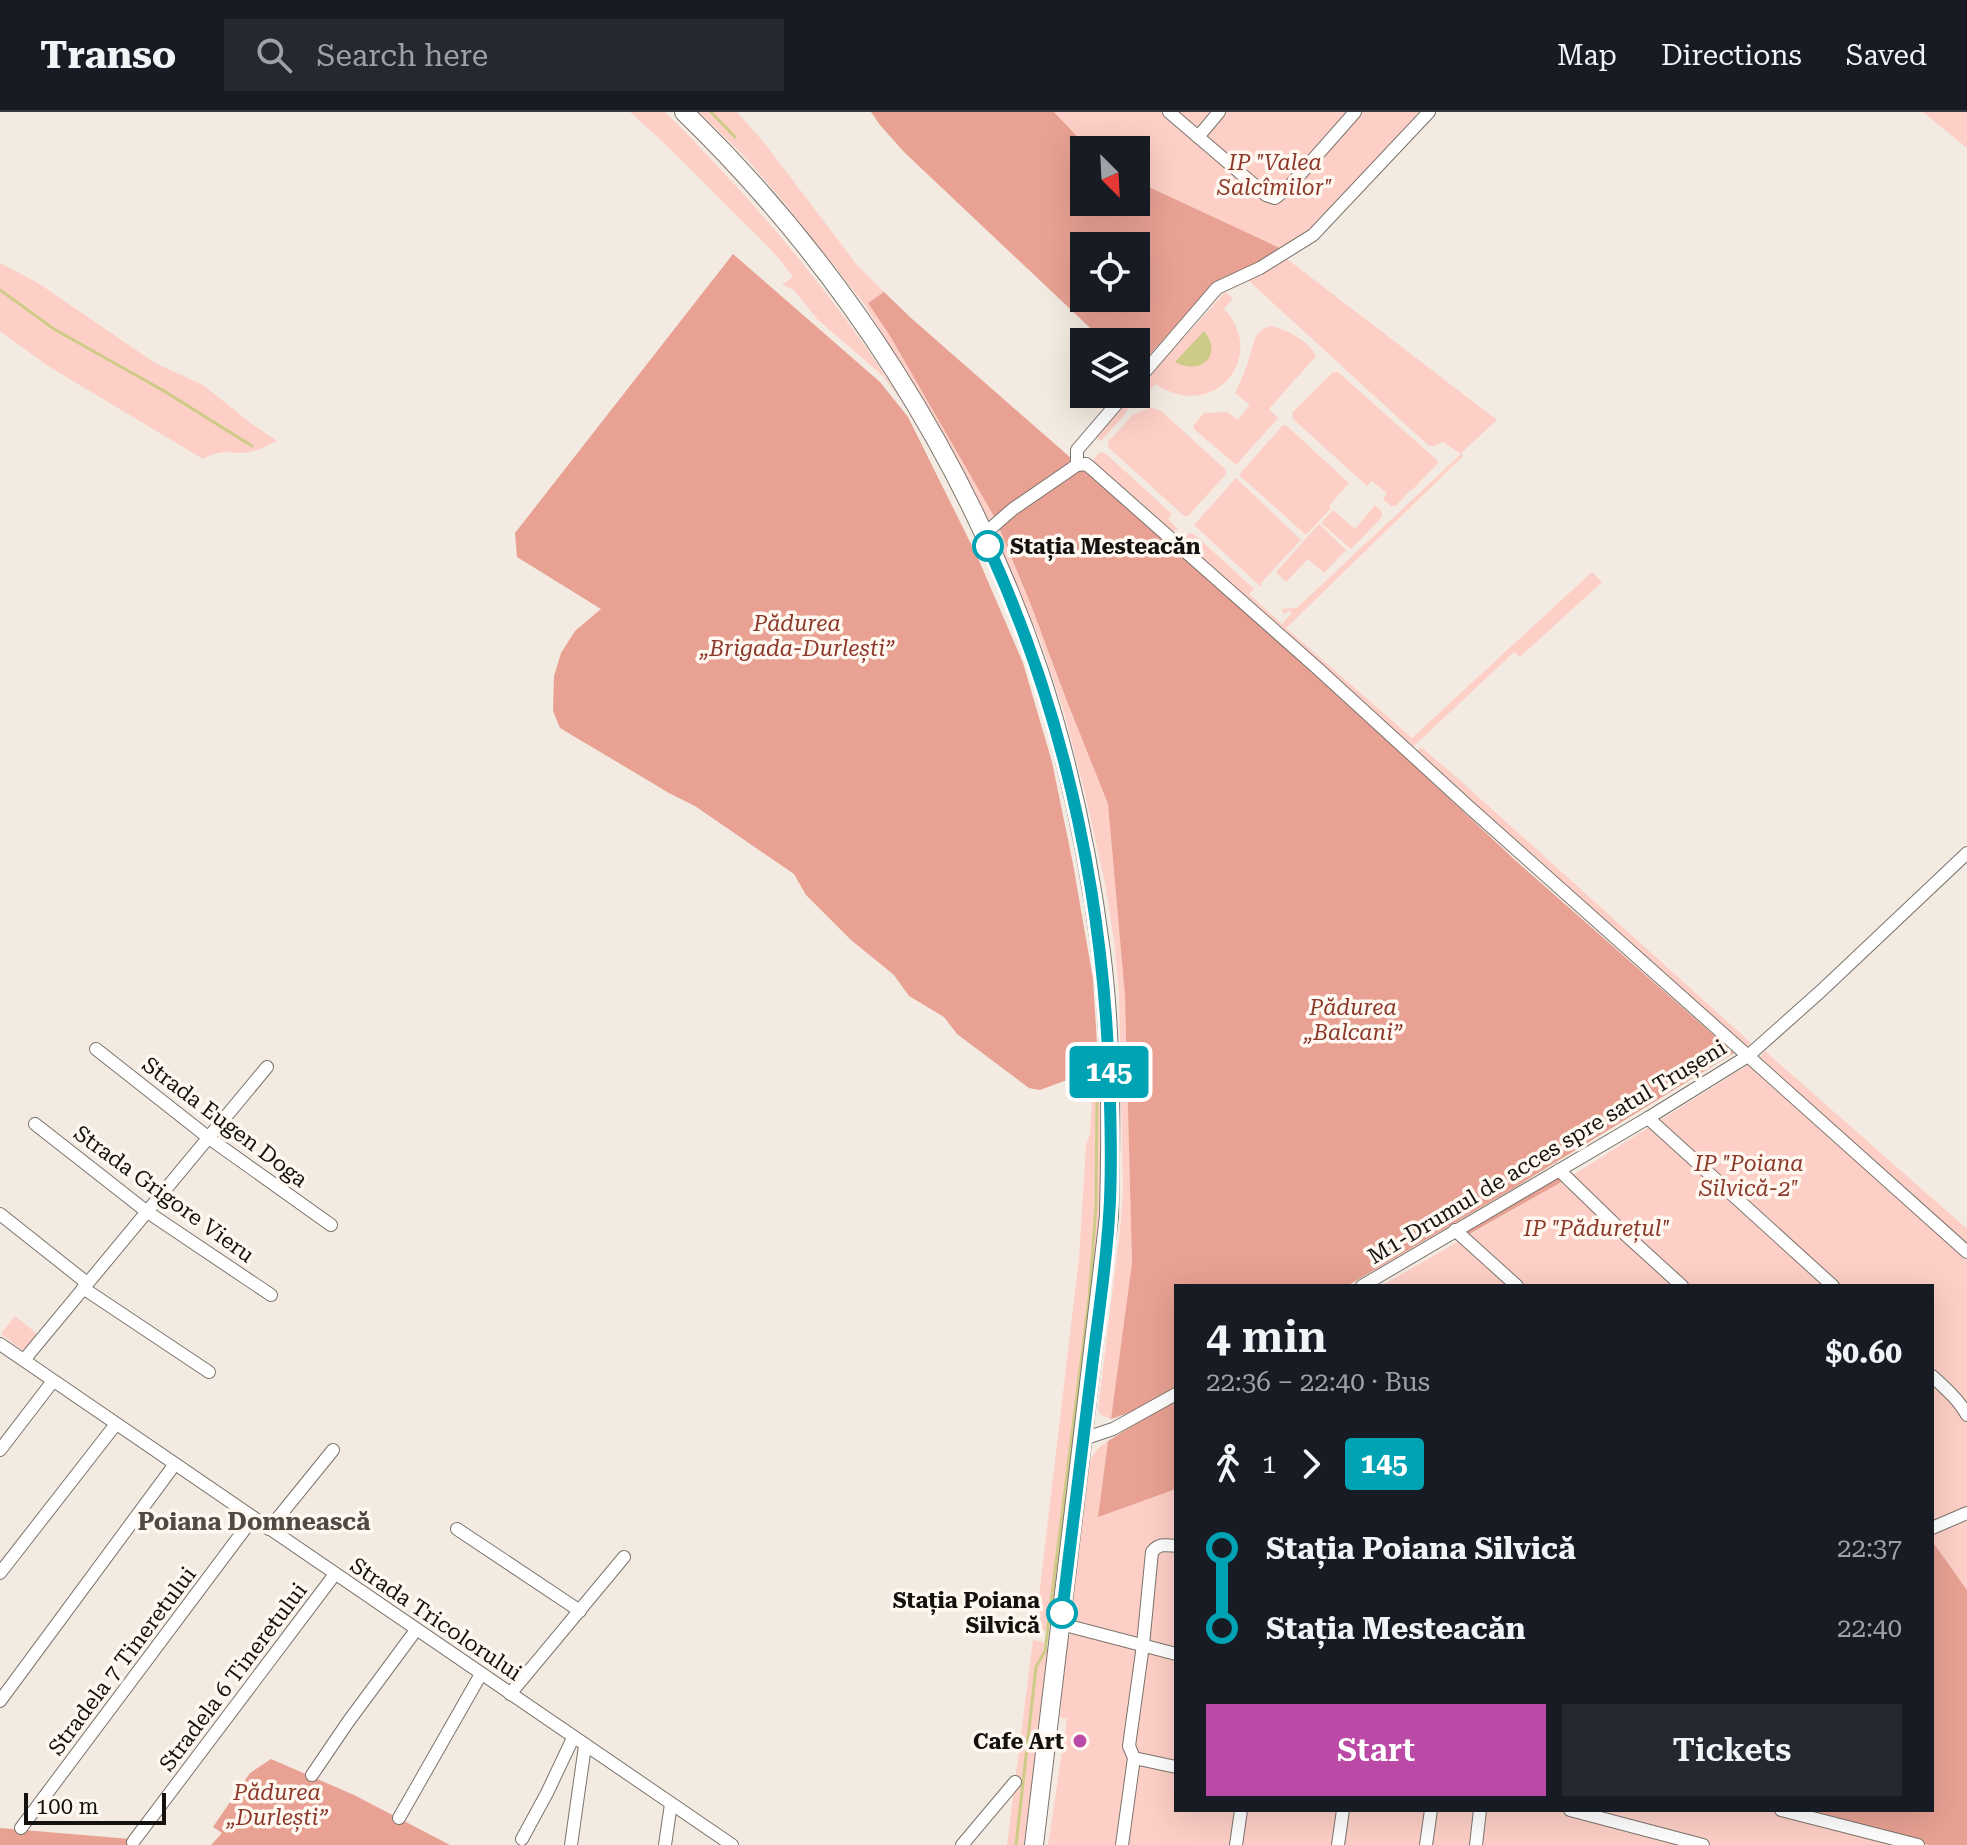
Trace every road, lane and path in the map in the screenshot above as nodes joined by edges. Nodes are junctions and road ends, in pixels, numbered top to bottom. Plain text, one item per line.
1 (684, 112) edge
2 (1169, 112) edge
3 (1219, 112) edge
4 (1355, 112) edge
5 (1429, 112) edge
6 (1198, 137) junction
7 (1150, 366) edge
8 (1113, 408) edge
9 (1077, 465) junction
10 (983, 535) junction
11 (1967, 853) edge
12 (96, 1049) dead end
13 (1748, 1056) junction
14 (267, 1067) dead end
15 (1648, 1118) junction
16 (35, 1124) dead end
17 (209, 1138) junction
18 (1559, 1170) junction
19 (146, 1211) junction
20 (0, 1214) edge
21 (331, 1225) dead end
22 (1455, 1230) junction
23 (1967, 1252) edge
24 (1365, 1284) edge
25 (1515, 1284) edge
26 (1680, 1284) edge
27 (1831, 1284) edge
28 (85, 1286) junction
29 (271, 1295) dead end
30 (0, 1344) edge
31 (24, 1360) junction
32 (209, 1372) dead end
33 (1934, 1378) edge
34 (53, 1381) junction
35 (1174, 1395) edge
36 (1967, 1415) edge
37 (116, 1424) junction
38 (1083, 1439) junction
39 (0, 1450) edge
40 (333, 1450) dead end
41 (175, 1464) junction
42 (1967, 1513) edge
43 (253, 1518) junction
44 (1934, 1527) edge
45 (269, 1529) junction
46 (457, 1529) dead end
47 (1174, 1546) edge
48 (624, 1557) dead end
49 (0, 1573) edge
50 (335, 1574) junction
51 (580, 1611) junction
52 (1061, 1624) junction
53 (416, 1630) junction
54 (1143, 1645) junction
55 (1174, 1653) edge
56 (481, 1674) junction
57 (510, 1694) junction
58 (0, 1701) edge
59 (573, 1738) junction
60 (585, 1746) junction
61 (1134, 1758) junction
62 (1174, 1767) edge
63 (312, 1775) dead end
64 (1015, 1782) dead end
65 (671, 1804) junction
66 (1241, 1812) edge
67 (1343, 1812) edge
68 (1431, 1812) edge
69 (1480, 1812) edge
70 (1578, 1812) edge
71 (1789, 1812) edge
72 (399, 1818) dead end
73 (21, 1828) dead end
74 (522, 1839) dead end
75 (133, 1842) dead end
76 (571, 1845) edge
77 (665, 1845) edge
78 (732, 1845) edge
79 (962, 1845) edge
80 (1034, 1845) edge
81 (1122, 1845) edge
82 (1236, 1845) edge
83 (1338, 1845) edge
84 (1426, 1845) edge
85 (1476, 1845) edge
86 (1703, 1845) edge
87 (1918, 1845) edge

1 - 10 highway
2 - 6 street
3 - 6 street
4 - 6 street
5 - 7 street
8 - 9 street
9 - 10 street
9 - 13 street
10 - 38 highway
11 - 13 street
12 - 17 street, Strada Eugen Doga
13 - 15 street, M1-Drumul de acces spre satul Trușeni
13 - 23 street, M1-Drumul de acces spre satul Trușeni
14 - 17 street
15 - 18 street, M1-Drumul de acces spre satul Trușeni
15 - 27 street
16 - 19 street, Strada Grigore Vieru
17 - 19 street
17 - 21 street, Strada Eugen Doga
18 - 22 street, M1-Drumul de acces spre satul Trușeni
18 - 26 street
19 - 28 street
19 - 29 street, Strada Grigore Vieru
20 - 28 street
22 - 24 street, M1-Drumul de acces spre satul Trușeni
22 - 25 street
28 - 31 street
28 - 32 street
30 - 31 street, Strada Tricolorului
31 - 34 street, Strada Tricolorului
33 - 36 street
34 - 37 street, Strada Tricolorului
34 - 39 street
35 - 38 street
37 - 41 street, Strada Tricolorului
37 - 49 street
38 - 52 highway
40 - 45 street
41 - 43 street, Strada Tricolorului
41 - 58 street
42 - 44 street
43 - 45 street, Strada Tricolorului
43 - 73 street, Stradela 7 Tineretului
45 - 50 street, Strada Tricolorului
46 - 51 street
47 - 54 street
48 - 51 street
50 - 53 street, Strada Tricolorului
50 - 75 street, Stradela 6 Tineretului
51 - 57 street
52 - 54 street
52 - 80 highway
53 - 56 street, Strada Tricolorului
53 - 63 street
54 - 55 street
54 - 61 street
56 - 57 street, Strada Tricolorului
56 - 72 street
57 - 59 street, Strada Tricolorului
59 - 60 street, Strada Tricolorului
59 - 74 street
60 - 65 street, Strada Tricolorului
60 - 76 street
61 - 62 street
61 - 81 street
64 - 79 street
65 - 77 street
65 - 78 street, Strada Tricolorului
66 - 82 street
67 - 83 street
68 - 84 street
69 - 85 street
70 - 86 street
71 - 87 street

